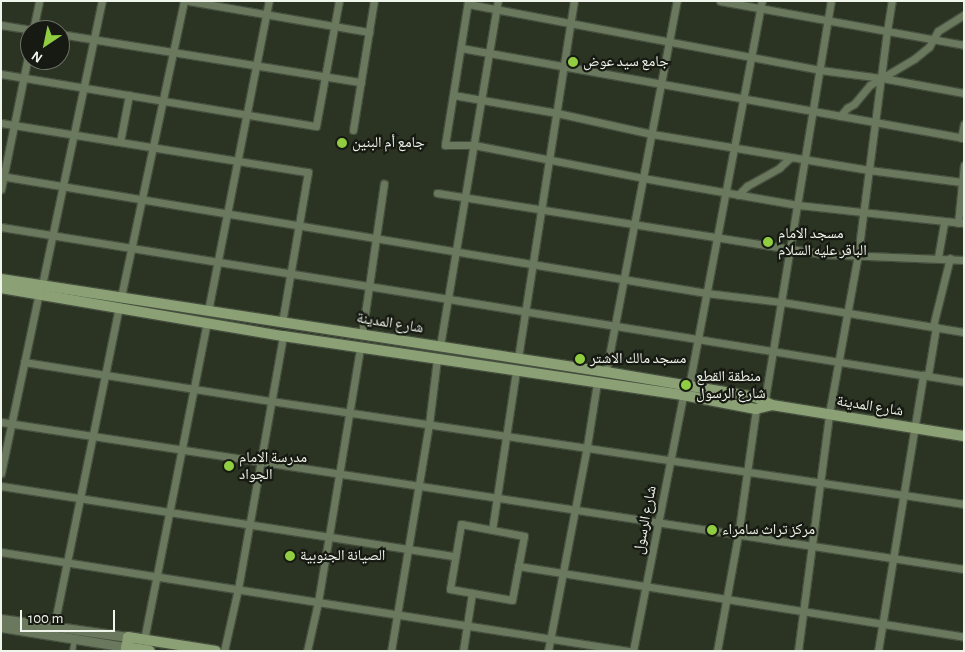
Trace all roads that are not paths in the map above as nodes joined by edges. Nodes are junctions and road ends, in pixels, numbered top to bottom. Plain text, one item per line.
1 (39, 1) edge
2 (102, 1) edge
3 (184, 1) edge
4 (189, 1) edge
5 (269, 1) edge
6 (339, 1) edge
7 (374, 1) edge
8 (574, 1) edge
9 (678, 1) edge
10 (720, 1) edge
11 (832, 1) edge
12 (892, 1) edge
13 (468, 2) edge
14 (497, 5) edge
15 (762, 5) edge
16 (267, 15) junction
17 (964, 15) edge
18 (36, 20) edge
19 (828, 22) junction
20 (571, 23) junction
21 (1, 25) edge
22 (335, 26) junction
23 (20, 28) edge
24 (887, 31) junction
25 (369, 32) junction
26 (70, 36) edge
27 (94, 40) junction
28 (934, 40) junction
29 (670, 41) junction
30 (964, 45) edge
31 (461, 48) junction
32 (174, 52) junction
33 (489, 53) junction
34 (752, 56) junction
35 (256, 66) junction
36 (564, 66) junction
37 (26, 70) edge
38 (820, 70) junction
39 (1, 74) edge
40 (325, 77) junction
41 (24, 78) junction
42 (882, 78) junction
43 (361, 82) junction
44 (662, 84) junction
45 (84, 87) junction
46 (964, 93) edge
47 (129, 95) junction
48 (453, 95) junction
49 (744, 99) junction
50 (164, 100) junction
51 (481, 100) junction
52 (813, 112) junction
53 (557, 113) junction
54 (246, 114) junction
55 (840, 116) junction
56 (876, 122) junction
57 (1, 123) edge
58 (964, 124) edge
59 (14, 125) junction
60 (353, 130) dead end
61 (74, 134) junction
62 (652, 134) junction
63 (962, 138) edge
64 (120, 142) junction
65 (474, 145) junction
66 (154, 147) junction
67 (734, 147) junction
68 (791, 157) junction
69 (549, 160) junction
70 (805, 160) junction
71 (237, 161) junction
72 (964, 168) edge
73 (869, 170) junction
74 (2, 176) edge
75 (643, 178) junction
76 (961, 182) junction
77 (384, 184) dead end
78 (62, 186) junction
79 (1, 189) edge
80 (437, 193) dead end
81 (726, 193) junction
82 (738, 195) junction
83 (465, 198) junction
84 (143, 200) junction
85 (798, 205) junction
86 (541, 210) junction
87 (226, 213) junction
88 (863, 213) junction
89 (944, 222) junction
90 (961, 223) edge
91 (634, 225) junction
92 (300, 226) junction
93 (1, 227) edge
94 (52, 235) junction
95 (376, 238) junction
96 (717, 238) junction
97 (132, 248) junction
98 (790, 250) junction
99 (456, 252) junction
100 (858, 254) junction
101 (938, 257) junction
102 (950, 258) junction
103 (964, 260) edge
104 (216, 262) junction
105 (533, 264) junction
106 (291, 274) junction
107 (1, 279) edge
108 (624, 279) junction
109 (370, 285) junction
110 (1, 288) edge
111 (40, 289) junction
112 (706, 293) junction
113 (448, 298) junction
114 (120, 302) junction
115 (782, 302) junction
116 (525, 310) junction
117 (208, 311) junction
118 (848, 312) junction
119 (207, 322) junction
120 (282, 322) junction
121 (615, 325) junction
122 (934, 327) junction
123 (964, 332) edge
124 (362, 334) junction
125 (283, 336) junction
126 (698, 338) junction
127 (440, 346) junction
128 (360, 347) junction
129 (774, 350) junction
130 (518, 358) junction
131 (437, 359) junction
132 (839, 361) junction
133 (24, 362) junction
134 (516, 370) junction
135 (606, 372) junction
136 (106, 375) junction
137 (926, 375) junction
138 (964, 382) edge
139 (597, 383) junction
140 (194, 388) junction
141 (686, 390) junction
142 (272, 401) junction
143 (764, 406) junction
144 (351, 411) junction
145 (829, 414) junction
146 (1, 422) edge
147 (11, 424) junction
148 (429, 424) junction
149 (914, 428) junction
150 (93, 436) junction
151 (506, 436) junction
152 (964, 436) edge
153 (588, 446) junction
154 (182, 450) junction
155 (671, 460) junction
156 (260, 462) junction
157 (746, 471) junction
158 (1, 473) edge
159 (340, 474) junction
160 (820, 482) junction
161 (1, 486) edge
162 (419, 487) junction
163 (903, 495) junction
164 (80, 498) junction
165 (496, 499) junction
166 (964, 504) edge
167 (575, 511) junction
168 (169, 512) junction
169 (249, 524) junction
170 (659, 524) junction
171 (492, 530) junction
172 (738, 536) junction
173 (329, 537) junction
174 (811, 547) junction
175 (407, 549) junction
176 (1, 552) edge
177 (456, 556) junction
178 (892, 560) junction
179 (66, 562) junction
180 (518, 566) junction
181 (964, 569) edge
182 (563, 573) junction
183 (156, 576) junction
184 (646, 586) junction
185 (238, 589) junction
186 (472, 593) junction
187 (726, 599) junction
188 (318, 602) junction
189 (803, 612) junction
190 (397, 614) junction
191 (1, 618) edge
192 (882, 624) junction
193 (467, 625) junction
194 (54, 626) junction
195 (1, 627) edge
196 (90, 636) junction
197 (964, 637) edge
198 (74, 638) junction
199 (550, 638) junction
200 (133, 645) edge
201 (72, 651) edge
202 (150, 651) edge
203 (216, 651) edge
204 (224, 651) edge
205 (307, 651) edge
206 (391, 651) edge
207 (463, 651) edge
208 (548, 651) edge
209 (628, 651) edge
210 (632, 651) edge
211 (717, 651) edge
212 (798, 651) edge
213 (878, 651) edge

1 - 18 street
2 - 27 street
3 - 32 street
4 - 16 street
5 - 16 street
6 - 22 street
7 - 25 street
8 - 20 street
9 - 29 street
10 - 15 street
11 - 19 street
12 - 24 street
13 - 14 street
13 - 31 street
14 - 20 street
14 - 33 street
15 - 19 street
15 - 34 street, شارع الرسول
16 - 22 street
16 - 35 street
17 - 28 street
19 - 24 street
19 - 38 street
20 - 29 street
20 - 36 street
21 - 23 street
22 - 25 street
22 - 40 street
24 - 28 street
24 - 42 street
25 - 43 street
26 - 27 street
27 - 32 street
27 - 45 street
28 - 30 street
28 - 42 street
29 - 34 street
29 - 44 street
31 - 33 street
31 - 48 street
32 - 35 street
32 - 50 street
33 - 36 street
33 - 51 street
34 - 38 street
34 - 49 street, شارع الرسول
35 - 40 street
35 - 54 street
36 - 44 street
36 - 53 street
37 - 41 street
38 - 42 street
38 - 52 street
39 - 41 street
40 - 43 street
40 - 54 street
41 - 45 street
41 - 59 street
42 - 46 street
42 - 55 street
42 - 56 street
43 - 60 street
44 - 49 street
44 - 62 street
45 - 47 street
45 - 61 street
47 - 50 street
47 - 64 street
48 - 51 street
48 - 65 street
49 - 52 street
49 - 67 street, شارع الرسول
50 - 54 street
50 - 66 street
51 - 53 street
51 - 65 street
52 - 55 street
52 - 70 street
53 - 62 street
53 - 69 street
54 - 71 street
55 - 56 street
56 - 63 street
56 - 73 street
57 - 59 street
58 - 63 street
59 - 61 street
59 - 74 street
61 - 64 street
61 - 78 street
62 - 67 street
62 - 75 street
64 - 66 street
65 - 69 street
65 - 83 street
66 - 71 street
66 - 84 street
67 - 68 street
67 - 81 street, شارع الرسول
68 - 70 street
68 - 82 street
69 - 75 street
69 - 86 street
70 - 73 street
70 - 85 street
71 - 87 street
71 - 92 street
72 - 76 street
73 - 76 street
73 - 88 street
74 - 78 street
74 - 79 street
75 - 81 street
75 - 91 street
76 - 90 street
77 - 95 street
78 - 84 street
78 - 94 street
80 - 83 street
81 - 82 street
81 - 96 street, شارع الرسول
82 - 85 street
83 - 86 street
83 - 99 street
84 - 87 street
84 - 97 street
85 - 88 street
85 - 98 street
86 - 91 street
86 - 105 street
87 - 92 street
87 - 104 street
88 - 89 street
88 - 100 street
89 - 90 street
89 - 101 street
91 - 96 street
91 - 108 street
92 - 95 street
92 - 106 street
93 - 94 street
94 - 97 street
94 - 111 street
95 - 99 street
95 - 109 street
96 - 98 street
96 - 112 street, شارع الرسول
97 - 104 street
97 - 114 street
98 - 100 street
98 - 115 street
99 - 105 street
99 - 113 street
100 - 101 street
100 - 118 street
101 - 102 street
102 - 103 street
102 - 122 street
104 - 106 street
104 - 117 street
105 - 108 street
105 - 116 street
106 - 109 street
106 - 120 street
107 - 111 main road, شارع المدينة
108 - 112 street
108 - 121 street
109 - 113 street
109 - 124 street
110 - 111 main road, شارع المدينة
111 - 114 main road, شارع المدينة
111 - 133 street
112 - 115 street
112 - 126 street, شارع الرسول
113 - 116 street
113 - 127 street
114 - 117 main road, شارع المدينة
114 - 119 main road, شارع المدينة
114 - 136 street
115 - 118 street
115 - 129 street
116 - 121 street
116 - 130 street
117 - 120 main road, شارع المدينة
118 - 122 street
118 - 132 street
119 - 125 main road, شارع المدينة
119 - 140 street
120 - 124 main road, شارع المدينة
121 - 126 street
121 - 135 street
122 - 123 street
122 - 137 street
124 - 127 main road, شارع المدينة
125 - 128 main road, شارع المدينة
125 - 142 street
126 - 129 street
126 - 141 street, شارع الرسول
127 - 130 main road, شارع المدينة
128 - 131 main road, شارع المدينة
128 - 144 street
129 - 132 street
129 - 143 street
130 - 135 main road, شارع المدينة
131 - 134 main road, شارع المدينة
131 - 148 street
132 - 137 street
132 - 145 street
133 - 136 street
133 - 147 street
134 - 139 main road, شارع المدينة
134 - 151 street
135 - 141 main road, شارع المدينة
136 - 140 street
136 - 150 street
137 - 138 street
137 - 149 street
139 - 141 main road, شارع المدينة
139 - 153 street
140 - 142 street
140 - 154 street
141 - 143 main road, شارع المدينة
141 - 155 street, شارع الرسول
142 - 144 street
142 - 156 street
143 - 145 main road, شارع المدينة
143 - 157 street
144 - 148 street
144 - 159 street
145 - 149 main road, شارع المدينة
145 - 160 street
146 - 147 street
147 - 150 street
147 - 158 street
148 - 151 street
148 - 162 street
149 - 152 main road, شارع المدينة
149 - 163 street
150 - 154 street
150 - 164 street
151 - 153 street
151 - 165 street
153 - 155 street
153 - 167 street
154 - 156 street
154 - 168 street
155 - 157 street
155 - 170 street, شارع الرسول
156 - 159 street
156 - 169 street
157 - 160 street
157 - 172 street
159 - 162 street
159 - 173 street
160 - 163 street
160 - 174 street
161 - 164 street
162 - 165 street
162 - 175 street
163 - 166 street
163 - 178 street
164 - 168 street
164 - 179 street
165 - 167 street
165 - 171 street
167 - 170 street
167 - 182 street
168 - 169 street
168 - 183 street
169 - 173 street
169 - 185 street
170 - 172 street
170 - 184 street, شارع الرسول
171 - 177 street
171 - 180 street
172 - 174 street
172 - 187 street
173 - 175 street
173 - 188 street
174 - 178 street
174 - 189 street
175 - 177 street
175 - 190 street
176 - 179 street
177 - 186 street
178 - 181 street
178 - 192 street
179 - 183 street
179 - 194 street
180 - 182 street
180 - 186 street
182 - 184 street
182 - 199 street
183 - 185 street
183 - 200 street
184 - 187 street
184 - 210 street, شارع الرسول
185 - 188 street
185 - 204 street
186 - 193 street
187 - 189 street
187 - 211 street
188 - 190 street
188 - 205 street
189 - 192 street
189 - 212 street
190 - 193 street
190 - 206 street
191 - 194 street
192 - 197 street
192 - 213 street
193 - 199 street
193 - 207 street
194 - 196 street
195 - 198 street
196 - 198 street
196 - 200 street
198 - 201 street
199 - 208 street
199 - 209 street
200 - 202 main road
200 - 203 main road

